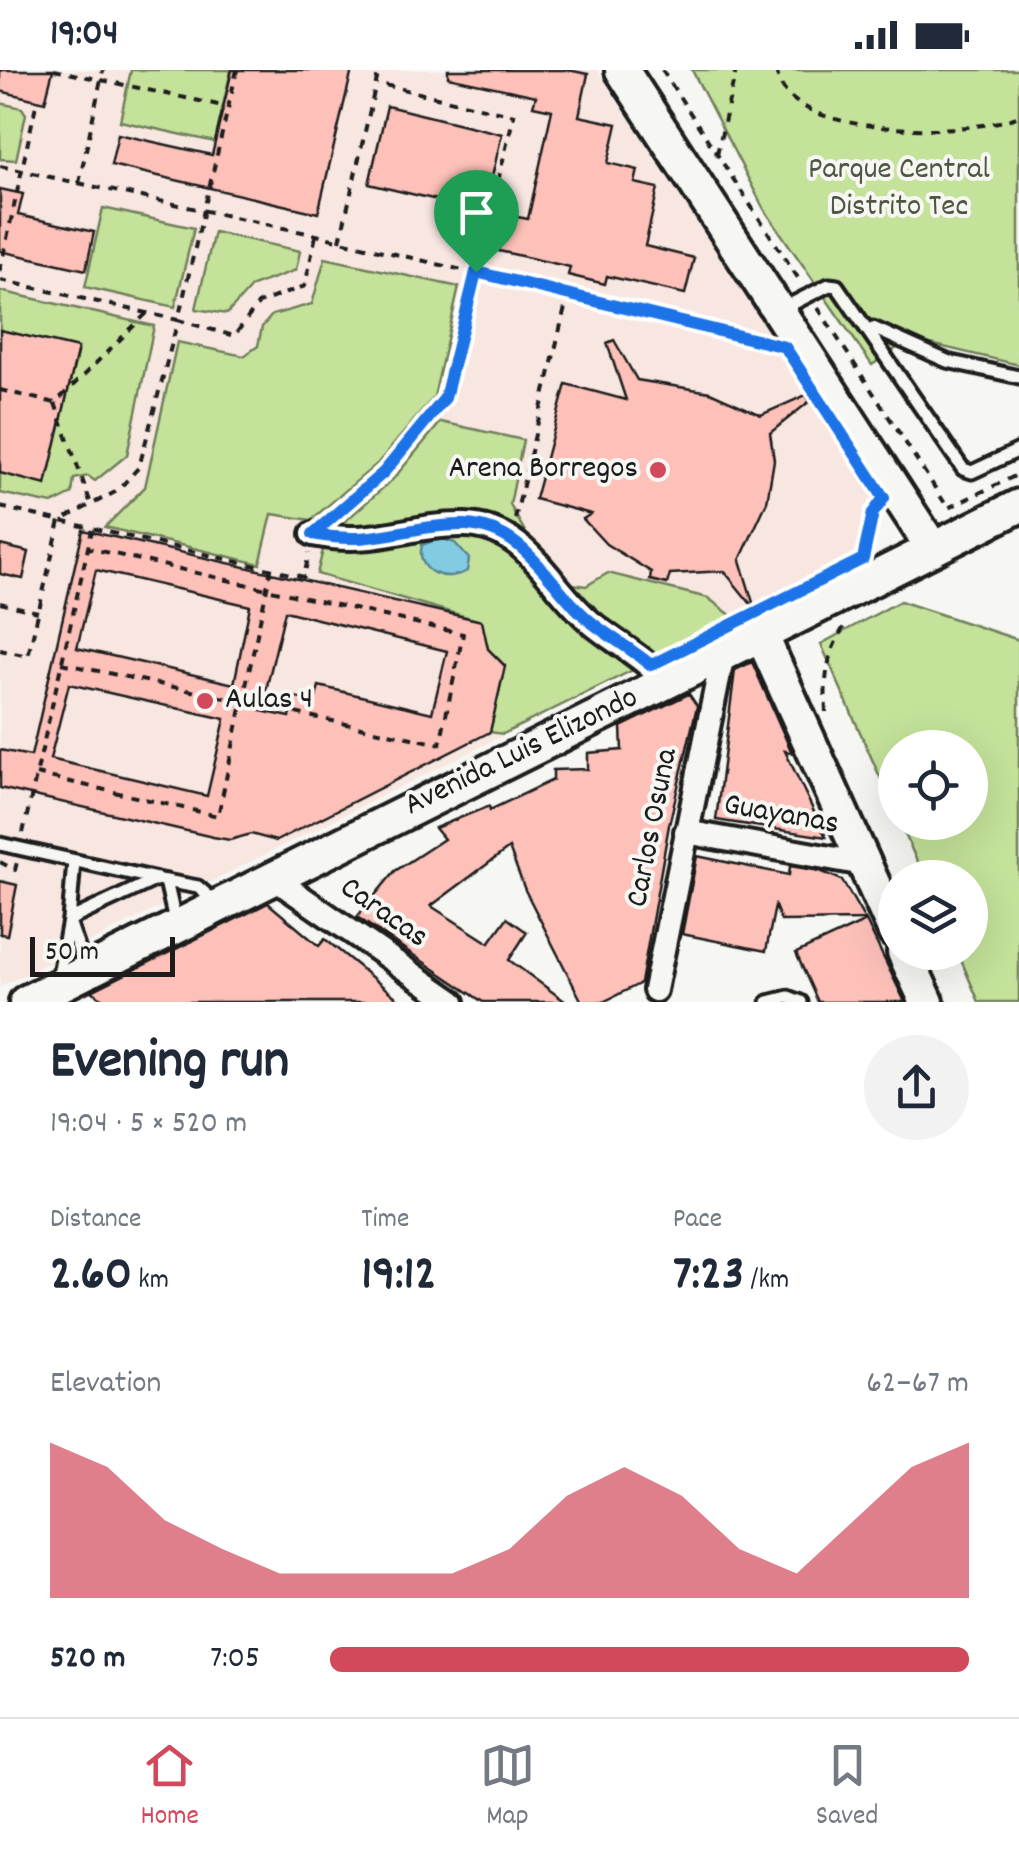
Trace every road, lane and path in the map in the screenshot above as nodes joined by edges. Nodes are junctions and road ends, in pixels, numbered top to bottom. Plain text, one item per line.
1 (54, 70) edge
2 (103, 70) edge
3 (237, 70) edge
4 (380, 70) edge
5 (622, 70) edge
6 (638, 70) edge
7 (662, 70) edge
8 (736, 70) edge
9 (777, 70) edge
10 (101, 80) junction
11 (376, 84) junction
12 (37, 100) dead end
13 (228, 108) junction
14 (1019, 116) edge
15 (717, 154) junction
16 (0, 166) edge
17 (23, 171) junction
18 (78, 184) junction
19 (204, 210) junction
20 (316, 235) junction
21 (340, 240) junction
22 (0, 271) edge
23 (476, 272) junction
24 (0, 280) edge
25 (568, 295) junction
26 (793, 302) junction
27 (147, 313) junction
28 (178, 320) junction
29 (868, 325) junction
30 (777, 346) dead end
31 (1019, 377) edge
32 (0, 390) edge
33 (54, 402) junction
34 (1019, 450) edge
35 (1019, 474) edge
36 (884, 498) dead end
37 (91, 504) junction
38 (1019, 506) edge
39 (0, 507) edge
40 (60, 520) junction
41 (92, 528) junction
42 (313, 534) junction
43 (510, 540) junction
44 (938, 547) junction
45 (88, 548) junction
46 (863, 559) dead end
47 (271, 569) junction
48 (266, 590) junction
49 (0, 603) edge
50 (844, 610) dead end
51 (38, 612) junction
52 (761, 634) junction
53 (0, 650) edge
54 (723, 654) junction
55 (62, 664) junction
56 (666, 682) junction
57 (242, 704) junction
58 (818, 704) dead end
59 (36, 774) junction
60 (686, 832) junction
61 (0, 844) edge
62 (19, 849) junction
63 (74, 861) junction
64 (0, 862) edge
65 (864, 864) junction
66 (275, 879) junction
67 (161, 880) junction
68 (878, 895) edge
69 (220, 906) junction
70 (69, 920) junction
71 (176, 927) junction
72 (912, 970) edge
73 (87, 972) junction
74 (46, 995) edge
75 (658, 996) edge
76 (448, 1000) edge
77 (632, 1002) edge
78 (768, 1002) edge
79 (801, 1002) edge
80 (927, 1002) edge

1 - 10 path
2 - 10 path
3 - 13 path
4 - 11 path
5 - 26 street
6 - 26 street
7 - 15 path
8 - 15 path
9 - 14 path
10 - 13 path
10 - 18 path
11 - 21 path
11 - 23 path
12 - 17 path
13 - 19 path
15 - 26 path
16 - 17 path
17 - 18 path
17 - 22 path
18 - 19 path
19 - 20 path
19 - 28 path
20 - 21 path
20 - 28 path
21 - 23 path
23 - 25 path
23 - 42 path
24 - 27 path
25 - 30 path
25 - 43 path
26 - 29 lane
26 - 35 path
26 - 44 street
27 - 28 path
27 - 33 path
28 - 37 path
29 - 31 lane
29 - 34 lane
32 - 33 path
33 - 37 path
36 - 46 path
37 - 40 path
38 - 44 street, Avenida Luis Elizondo
39 - 40 path
40 - 41 path
40 - 51 path
41 - 45 path
41 - 47 path
42 - 43 street
42 - 47 path
43 - 56 street
44 - 52 street, Avenida Luis Elizondo
45 - 48 path
45 - 55 path
47 - 48 path
48 - 57 path
48 - 57 path
49 - 51 path
50 - 58 path
51 - 53 path
52 - 54 street, Avenida Luis Elizondo
52 - 65 street
54 - 56 street, Avenida Luis Elizondo
54 - 60 street, Carlos Osuna
55 - 57 path
55 - 59 path
56 - 66 street, Avenida Luis Elizondo
57 - 59 path
59 - 62 path
60 - 65 street, Guayanas
60 - 75 street, Carlos Osuna
61 - 62 lane
62 - 63 lane
62 - 64 path
63 - 67 lane
63 - 70 lane
65 - 68 street
66 - 69 street, Avenida Luis Elizondo
66 - 76 street, Caracas
67 - 69 lane
67 - 70 lane
67 - 71 lane
69 - 71 street, Avenida Luis Elizondo
70 - 73 lane
70 - 74 lane
71 - 73 street, Avenida Luis Elizondo
72 - 80 street
73 - 74 street, Avenida Luis Elizondo
75 - 77 street, Carlos Osuna
78 - 79 lane

